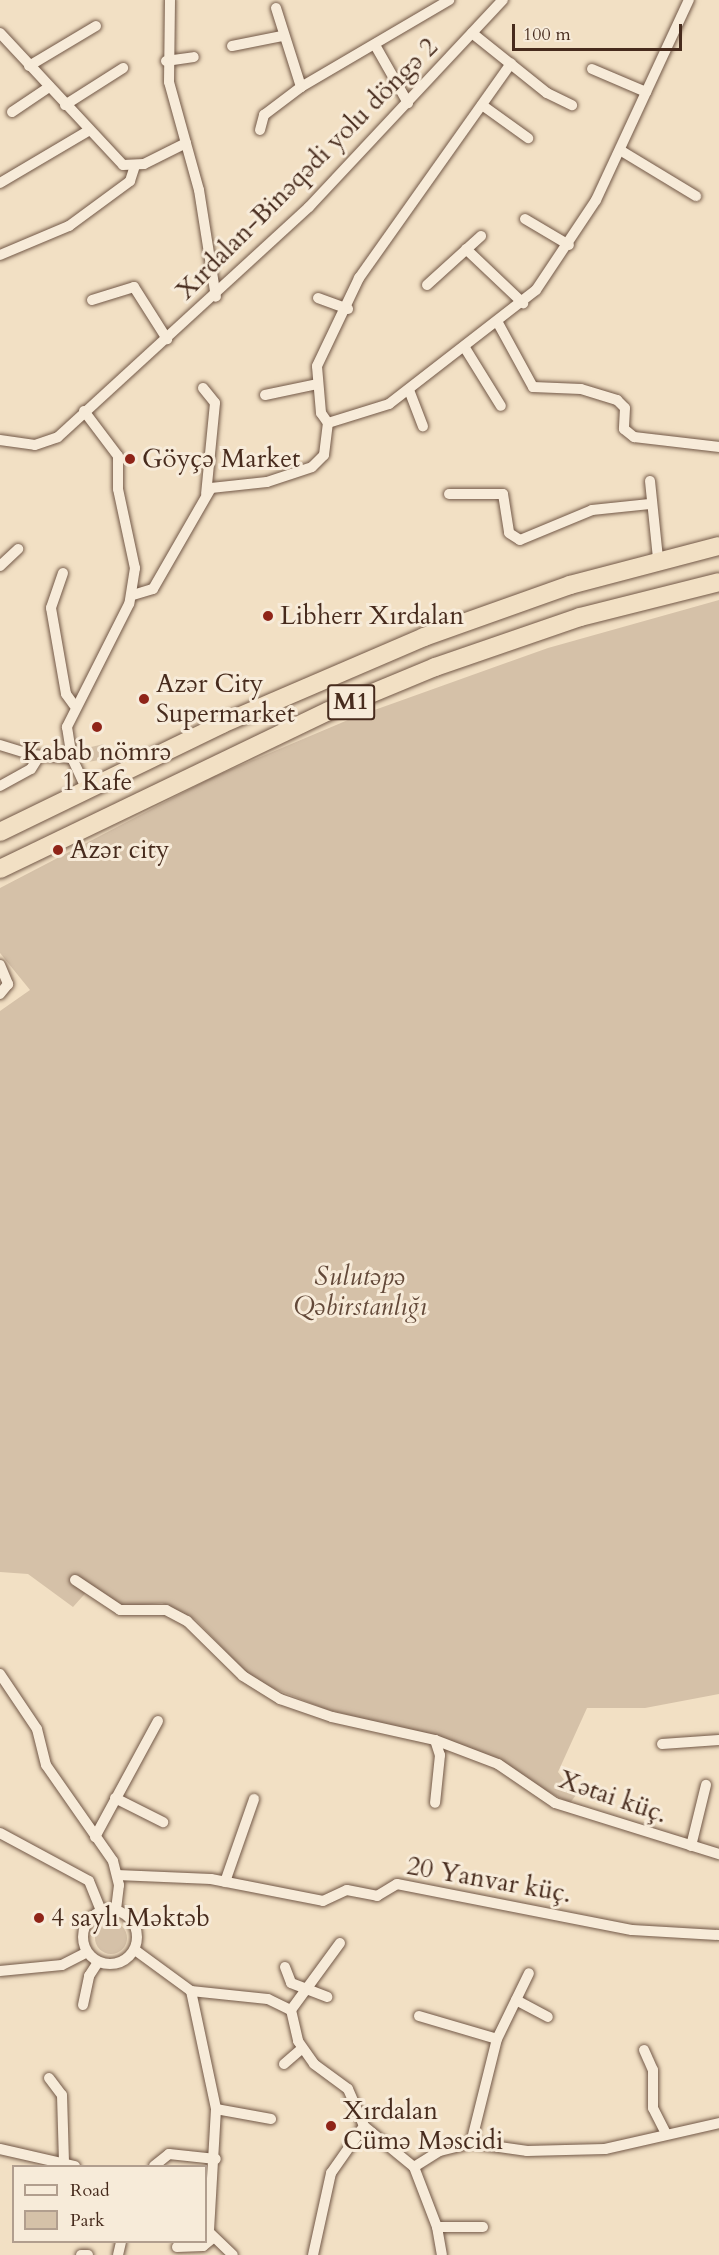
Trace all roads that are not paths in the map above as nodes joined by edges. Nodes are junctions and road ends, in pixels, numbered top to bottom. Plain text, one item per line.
1 (170, 0) edge
2 (448, 0) edge
3 (503, 0) edge
4 (689, 0) edge
5 (276, 8) dead end
6 (96, 26) dead end
7 (0, 33) edge
8 (472, 33) junction
9 (282, 36) junction
10 (375, 45) junction
11 (232, 46) dead end
12 (194, 57) dead end
13 (166, 61) junction
14 (511, 63) junction
15 (29, 66) junction
16 (123, 68) dead end
17 (592, 69) dead end
18 (49, 87) junction
19 (301, 87) junction
20 (646, 92) junction
21 (408, 103) junction
22 (65, 105) junction
23 (482, 105) junction
24 (572, 105) dead end
25 (12, 112) dead end
26 (260, 130) dead end
27 (88, 131) junction
28 (528, 138) dead end
29 (186, 143) junction
30 (620, 150) junction
31 (135, 166) junction
32 (0, 183) edge
33 (696, 196) dead end
34 (525, 219) dead end
35 (481, 236) dead end
36 (569, 245) junction
37 (466, 249) junction
38 (0, 255) edge
39 (427, 285) dead end
40 (216, 297) junction
41 (318, 298) dead end
42 (92, 300) dead end
43 (523, 303) junction
44 (348, 309) junction
45 (498, 323) junction
46 (167, 339) junction
47 (465, 348) junction
48 (316, 384) junction
49 (203, 388) dead end
50 (409, 390) junction
51 (265, 395) dead end
52 (501, 406) dead end
53 (84, 411) junction
54 (328, 423) junction
55 (423, 426) dead end
56 (0, 440) edge
57 (719, 447) edge
58 (650, 481) dead end
59 (206, 494) junction
60 (449, 494) dead end
61 (650, 504) junction
62 (719, 546) edge
63 (18, 549) dead end
64 (658, 559) junction
65 (0, 566) edge
66 (63, 573) dead end
67 (719, 582) edge
68 (133, 595) junction
69 (74, 705) junction
70 (0, 745) edge
71 (39, 756) junction
72 (72, 758) junction
73 (0, 786) edge
74 (87, 790) junction
75 (0, 832) edge
76 (0, 869) edge
77 (0, 965) edge
78 (0, 994) edge
79 (75, 1580) dead end
80 (0, 1674) edge
81 (158, 1721) dead end
82 (435, 1740) junction
83 (719, 1740) edge
84 (662, 1744) dead end
85 (706, 1785) dead end
86 (116, 1798) junction
87 (254, 1799) dead end
88 (435, 1803) dead end
89 (163, 1822) dead end
90 (0, 1833) edge
91 (95, 1837) junction
92 (691, 1846) junction
93 (719, 1854) edge
94 (117, 1875) junction
95 (225, 1882) junction
96 (116, 1910) junction
97 (101, 1911) junction
98 (719, 1935) edge
99 (340, 1943) dead end
100 (135, 1950) junction
101 (87, 1952) junction
102 (98, 1962) junction
103 (285, 1968) dead end
104 (0, 1971) edge
105 (529, 1973) dead end
106 (303, 1988) junction
107 (190, 1991) junction
108 (327, 1997) dead end
109 (516, 2000) junction
110 (83, 2005) dead end
111 (291, 2010) junction
112 (419, 2016) dead end
113 (548, 2017) dead end
114 (497, 2039) junction
115 (301, 2049) junction
116 (644, 2050) dead end
117 (284, 2064) dead end
118 (49, 2078) dead end
119 (216, 2109) junction
120 (272, 2119) dead end
121 (719, 2123) edge
122 (364, 2126) junction
123 (666, 2133) junction
124 (471, 2143) junction
125 (0, 2149) edge
126 (216, 2159) junction
127 (69, 2165) edge
128 (155, 2165) edge
129 (414, 2167) junction
130 (437, 2227) junction
131 (483, 2227) dead end
132 (213, 2238) junction
133 (177, 2247) dead end
134 (81, 2255) edge
135 (88, 2255) edge
136 (233, 2255) edge
137 (313, 2255) edge
138 (442, 2255) edge

1 - 13 street
2 - 10 street
3 - 8 street, Xırdalan-Binəqədi yolu döngə 2
4 - 20 street
5 - 9 street
6 - 15 street
7 - 15 street
8 - 14 street
8 - 21 street, Xırdalan-Binəqədi yolu döngə 2
9 - 11 street
9 - 19 street
10 - 19 street
10 - 21 street
12 - 13 street
13 - 29 street
14 - 23 street
14 - 24 street
15 - 18 street
16 - 22 street
17 - 20 street
18 - 22 street
18 - 25 street
19 - 26 street
20 - 30 street
21 - 40 street, Xırdalan-Binəqədi yolu döngə 2
22 - 27 street
23 - 28 street
23 - 44 street
27 - 31 street
27 - 32 street
29 - 31 street
29 - 40 street
30 - 33 street
30 - 36 street
31 - 38 street
34 - 36 street
35 - 37 street
36 - 43 street
37 - 39 street
37 - 43 street
40 - 46 street, Xırdalan-Binəqədi yolu döngə 2
41 - 44 street
42 - 46 street
43 - 45 street
44 - 48 street
45 - 47 street
45 - 57 street
46 - 53 street, Xırdalan-Binəqədi yolu döngə 2
47 - 50 street
47 - 52 street
48 - 51 street
48 - 54 street
49 - 59 street
50 - 54 street
50 - 55 street
53 - 56 street, Xırdalan-Binəqədi yolu döngə 2
53 - 68 street
54 - 59 street
58 - 61 street
59 - 68 street
60 - 61 street
61 - 64 street
62 - 64 highway, M1
63 - 65 street
64 - 74 highway, M1
66 - 69 street
67 - 76 highway, M1
68 - 69 street
69 - 72 street
70 - 71 street
71 - 72 street
71 - 73 street
72 - 74 street
74 - 75 highway, M1
77 - 78 street
79 - 82 street, Xətai küç.
80 - 91 street
81 - 86 street
82 - 88 street
82 - 92 street, Xətai küç.
83 - 84 street
85 - 92 street
86 - 89 street
86 - 91 street
87 - 95 street
90 - 97 street
91 - 94 street
92 - 93 street, Xətai küç.
94 - 95 street, 20 Yanvar küç.
94 - 96 street
95 - 98 street, 20 Yanvar küç.
96 - 97 street
96 - 100 street
97 - 101 street
99 - 106 street
100 - 102 street
100 - 107 street
101 - 102 street
101 - 104 street
102 - 110 street
103 - 106 street
105 - 109 street
106 - 108 street
106 - 111 street
107 - 111 street
107 - 119 street
109 - 113 street
109 - 114 street
111 - 115 street
112 - 114 street
114 - 124 street
115 - 117 street
115 - 122 street
116 - 123 street
118 - 127 street
119 - 120 street
119 - 126 street
121 - 123 street
122 - 129 street
122 - 137 street
123 - 124 street
124 - 129 street
125 - 127 street
126 - 128 street
126 - 132 street
129 - 130 street
130 - 131 street
130 - 138 street
132 - 133 street
132 - 136 street
134 - 135 street

